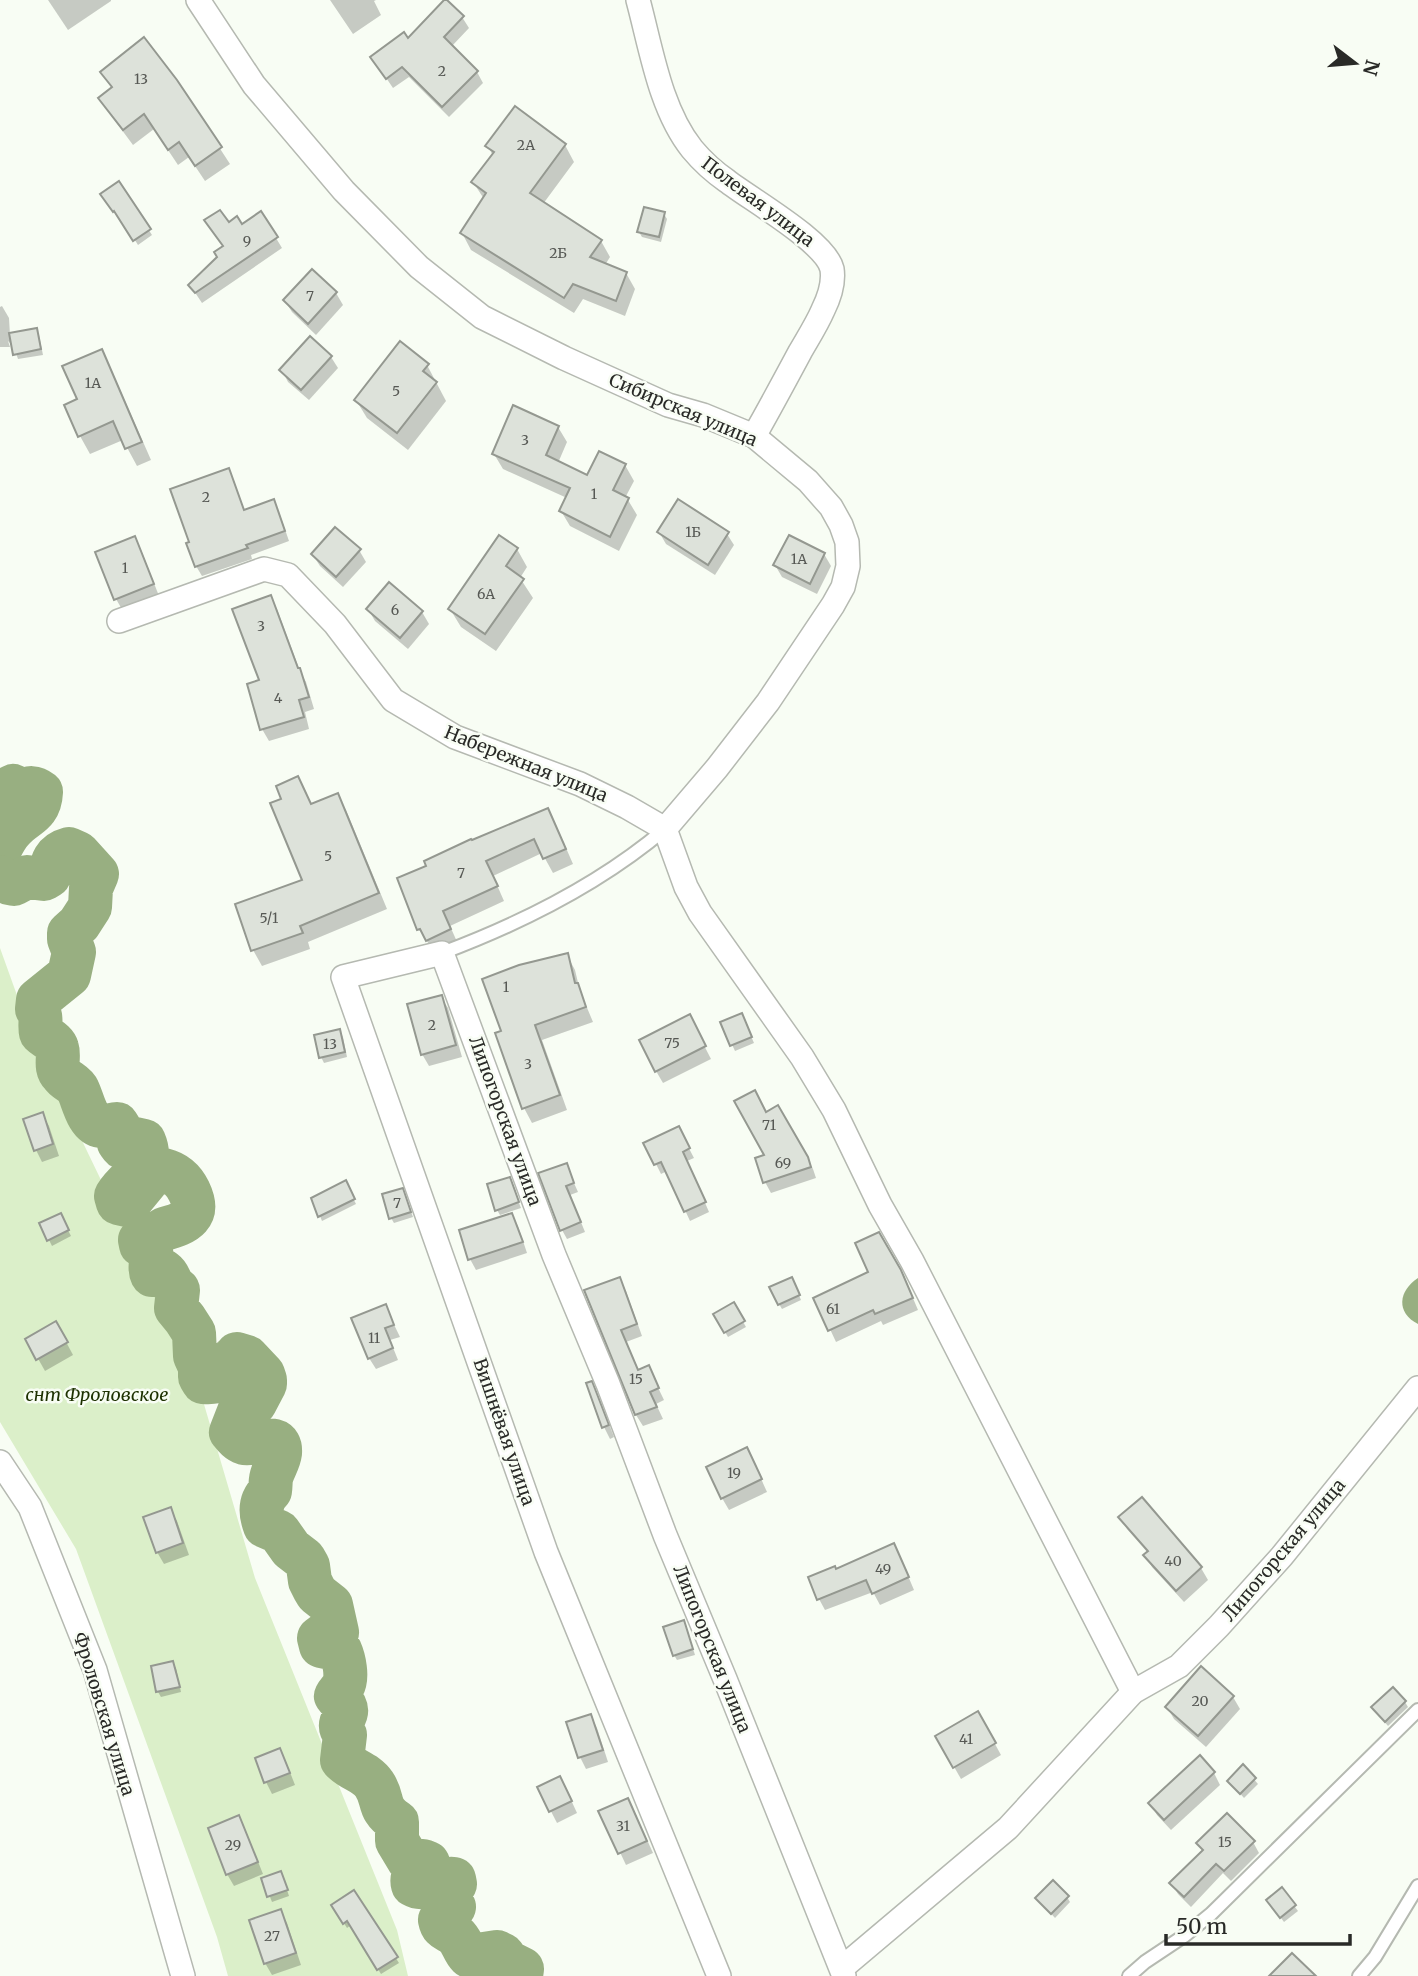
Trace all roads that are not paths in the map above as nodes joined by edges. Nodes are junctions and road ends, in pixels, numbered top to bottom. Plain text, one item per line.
1 (198, 0) edge
2 (638, 0) edge
3 (754, 436) junction
4 (119, 621) dead end
5 (665, 829) junction
6 (442, 953) junction
7 (1418, 1388) edge
8 (0, 1462) edge
9 (1133, 1692) junction
10 (1418, 1710) edge
11 (1418, 1886) edge
12 (843, 1972) edge
13 (183, 1976) edge
14 (719, 1976) edge
15 (1129, 1976) edge
16 (1359, 1976) edge

1 - 3 street, Сибирская улица
2 - 3 street, Полевая улица
3 - 5 street, Сибирская улица
4 - 5 street, Набережная улица
5 - 6 lane
5 - 9 street
6 - 12 street, Липогорская улица
6 - 14 street, Вишнёвая улица
7 - 9 street, Липогорская улица
8 - 13 street, Фроловская улица
9 - 12 street, Липогорская улица
10 - 15 lane
11 - 16 lane

